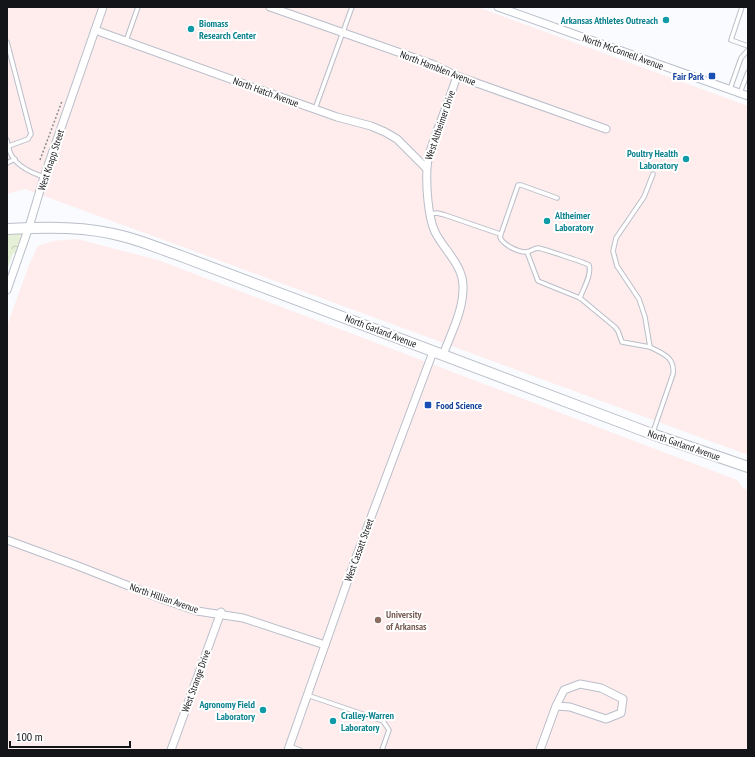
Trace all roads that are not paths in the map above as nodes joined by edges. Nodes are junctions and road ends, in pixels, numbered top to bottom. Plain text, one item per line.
1 (103, 7) edge
2 (138, 7) edge
3 (270, 7) edge
4 (352, 7) edge
5 (498, 7) edge
6 (742, 7) edge
7 (95, 30) junction
8 (343, 33) junction
9 (126, 41) junction
10 (7, 42) edge
11 (748, 46) edge
12 (748, 50) edge
13 (748, 72) edge
14 (457, 76) junction
15 (730, 90) junction
16 (740, 93) junction
17 (748, 96) edge
18 (315, 109) junction
19 (606, 129) dead end
20 (7, 140) edge
21 (9, 146) junction
22 (15, 159) junction
23 (7, 163) edge
24 (426, 168) junction
25 (653, 174) dead end
26 (44, 177) junction
27 (557, 198) dead end
28 (430, 214) junction
29 (29, 228) junction
30 (7, 229) edge
31 (500, 234) junction
32 (527, 252) junction
33 (7, 290) edge
34 (580, 298) junction
35 (650, 347) junction
36 (433, 352) junction
37 (443, 355) junction
38 (652, 434) junction
39 (748, 467) edge
40 (7, 540) edge
41 (221, 613) junction
42 (325, 645) junction
43 (307, 695) junction
44 (556, 706) junction
45 (288, 748) edge
46 (171, 750) edge
47 (300, 750) edge
48 (382, 750) edge
49 (540, 750) edge

1 - 7 street, West Knapp Street
2 - 9 lane
3 - 8 street, North Hamblen Avenue
4 - 8 lane
5 - 15 street, North McConnell Avenue
6 - 11 lane
7 - 9 street, North Hatch Avenue
7 - 26 street, West Knapp Street
8 - 14 street, North Hamblen Avenue
8 - 18 lane
9 - 18 street, North Hatch Avenue
10 - 21 lane
12 - 15 lane
13 - 16 lane
14 - 19 street, North Hamblen Avenue
14 - 24 street, West Altheimer Drive
15 - 16 street, North McConnell Avenue
16 - 17 street, North McConnell Avenue
18 - 24 street, North Hatch Avenue
20 - 21 lane
21 - 22 lane
22 - 23 lane
22 - 26 lane
24 - 28 street, West Altheimer Drive
25 - 35 lane
26 - 29 street, West Knapp Street
27 - 31 lane
28 - 31 lane
28 - 37 street, West Altheimer Drive
29 - 30 main road, North Garland Avenue
29 - 33 street, West Knapp Street
29 - 36 main road, North Garland Avenue
31 - 32 lane
32 - 34 lane
32 - 34 lane
34 - 35 lane
35 - 38 lane
36 - 37 main road, North Garland Avenue
36 - 42 street, West Cassatt Street
37 - 38 main road, North Garland Avenue
38 - 39 main road, North Garland Avenue
40 - 41 street, North Hillian Avenue
41 - 42 street, North Hillian Avenue
41 - 46 street, West Strange Drive
42 - 43 street, West Cassatt Street
43 - 45 street, West Cassatt Street
43 - 48 lane
44 - 44 street
44 - 49 street
45 - 47 lane

